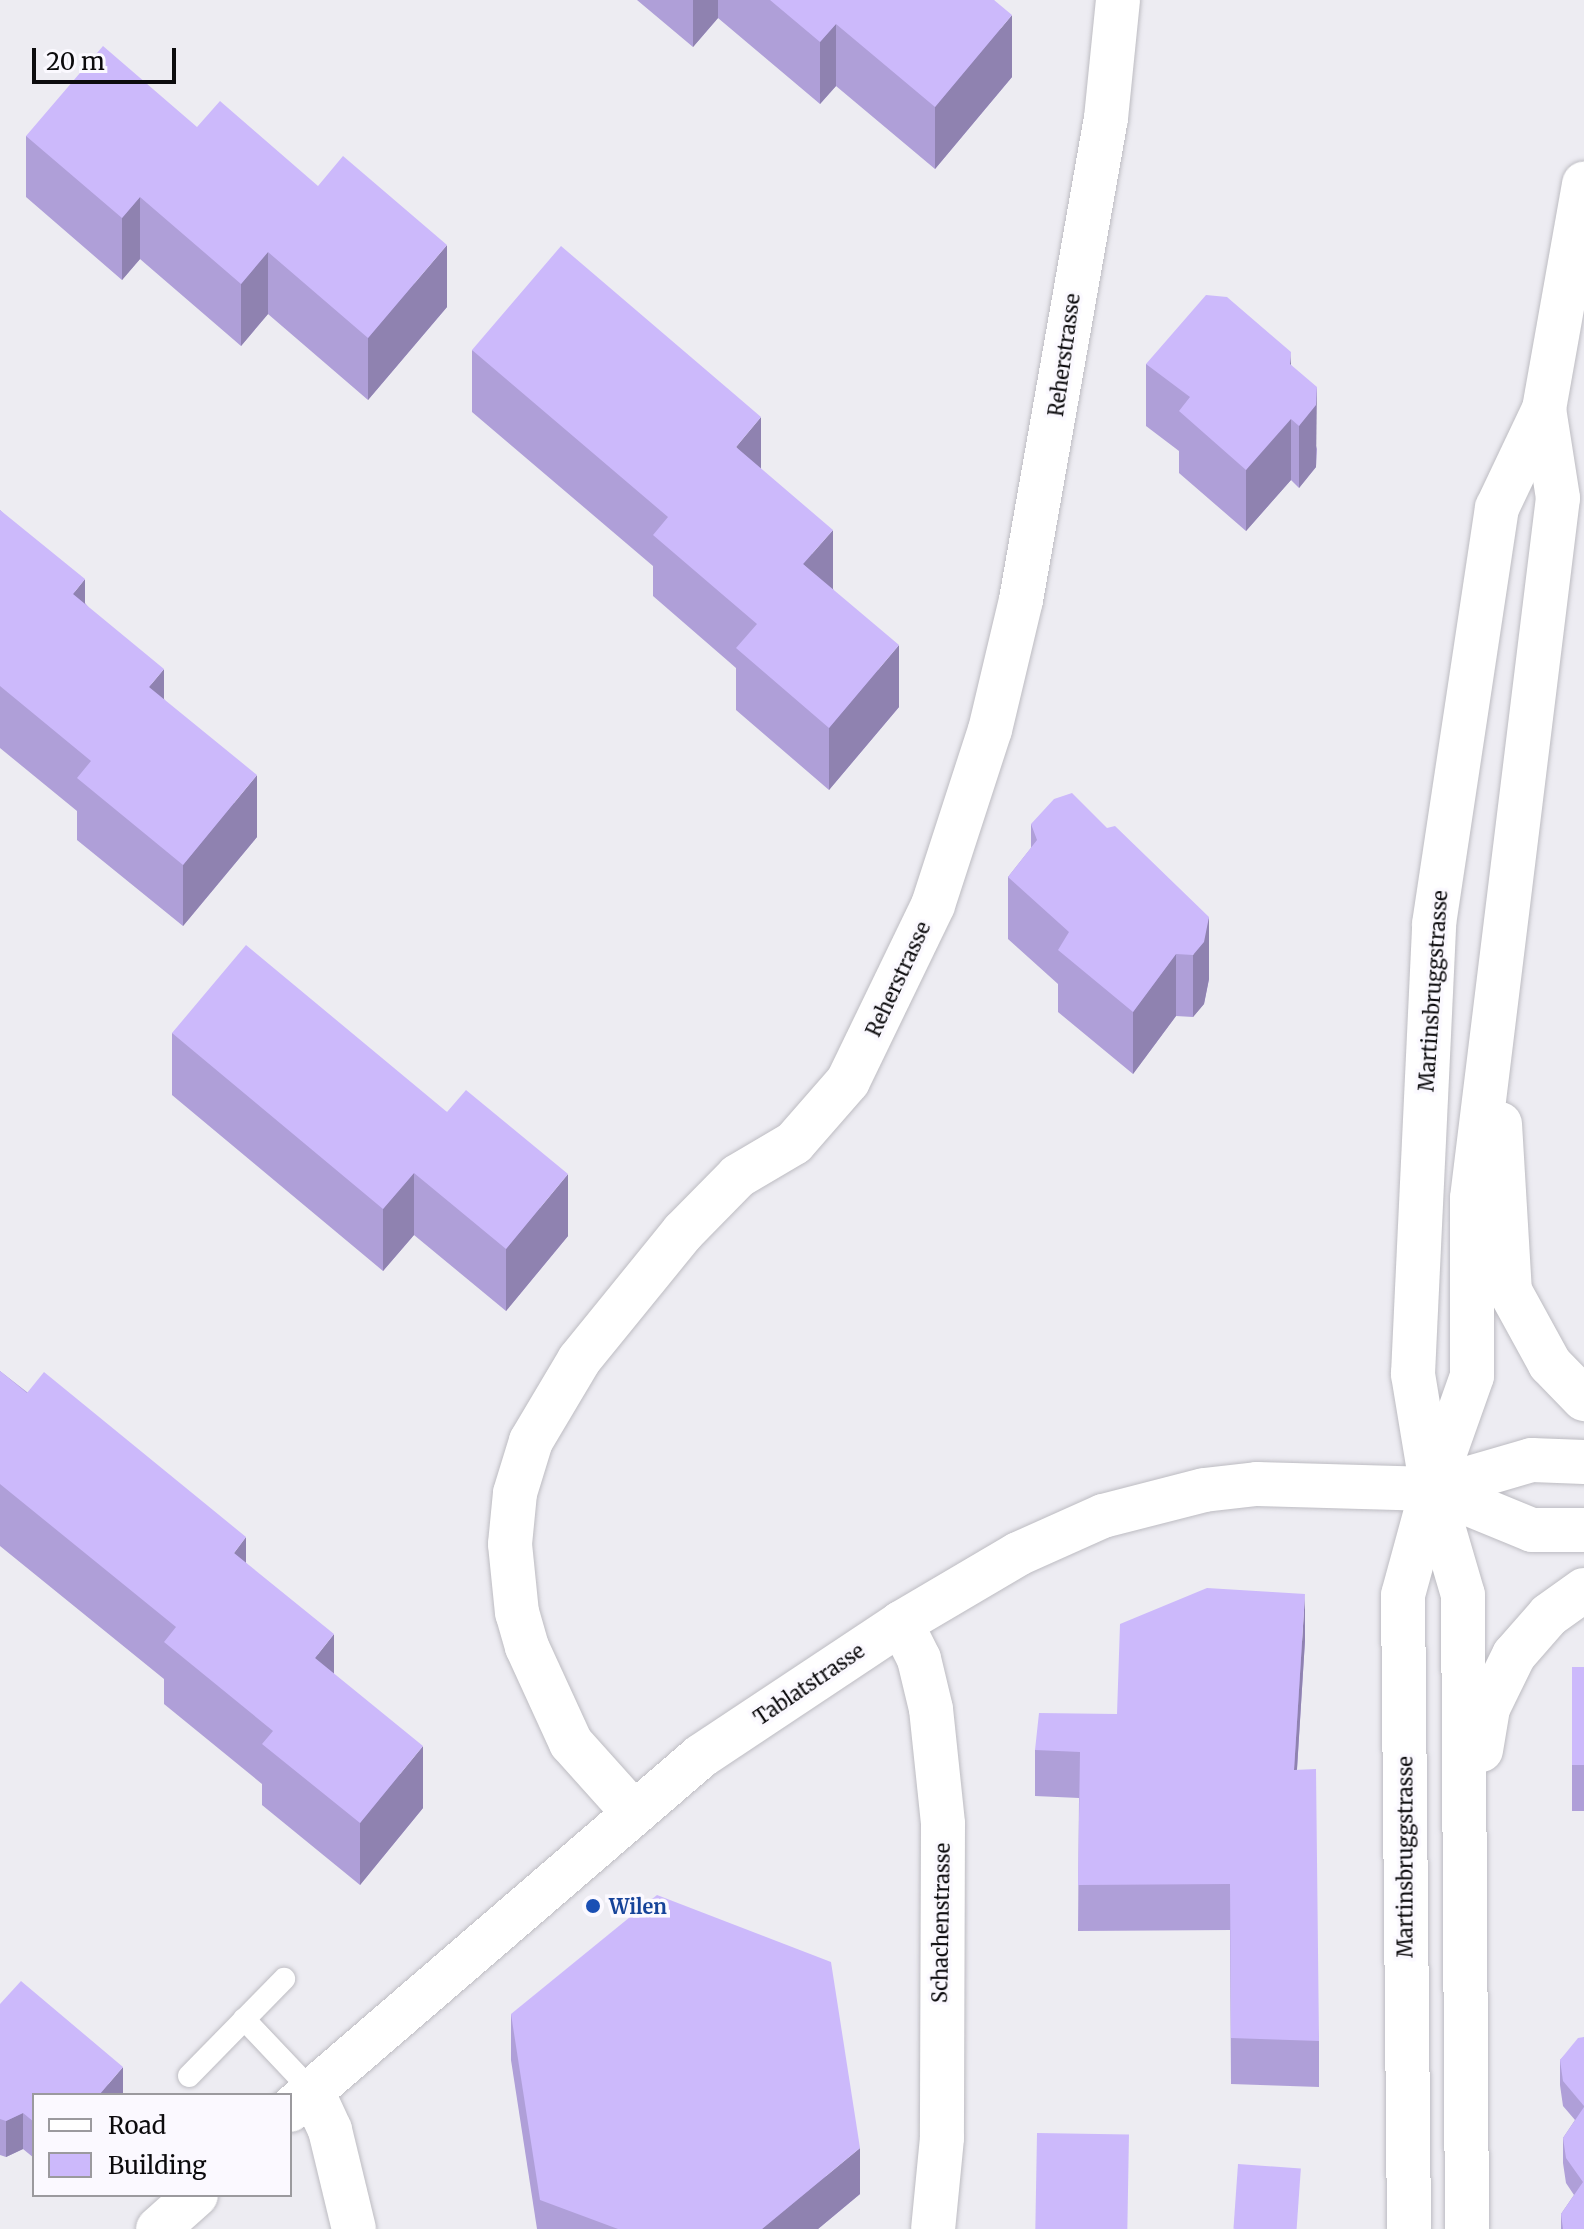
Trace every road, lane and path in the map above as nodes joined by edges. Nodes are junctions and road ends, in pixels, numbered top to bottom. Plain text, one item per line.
1 (1118, 0) edge
2 (1584, 184) edge
3 (1544, 409) junction
4 (1491, 1022) junction
5 (1584, 1399) edge
6 (1584, 1462) edge
7 (1432, 1489) junction
8 (1584, 1530) edge
9 (1584, 1590) edge
10 (901, 1623) junction
11 (633, 1812) junction
12 (1464, 1851) junction
13 (284, 1979) dead end
14 (244, 2019) junction
15 (189, 2076) dead end
16 (301, 2101) edge
17 (194, 2197) edge
18 (158, 2229) edge
19 (354, 2229) edge
20 (933, 2229) edge
21 (1409, 2229) edge
22 (1467, 2229) edge

1 - 11 street, Reherstrasse
2 - 3 street, Martinsbruggstrasse
3 - 4 street, Martinsbruggstrasse
3 - 7 street, Martinsbruggstrasse
4 - 5 street, Martinsbruggstrasse
4 - 7 street, Martinsbruggstrasse
6 - 7 street
7 - 8 street
7 - 10 street, Tablatstrasse
7 - 12 street, Martinsbruggstrasse
7 - 21 street, Martinsbruggstrasse
9 - 12 street, Martinsbruggstrasse
10 - 11 street, Tablatstrasse
10 - 20 street, Schachenstrasse
11 - 16 street, Tablatstrasse
12 - 22 street, Martinsbruggstrasse
13 - 14 lane
14 - 15 lane
14 - 16 lane
16 - 19 street
17 - 18 street

